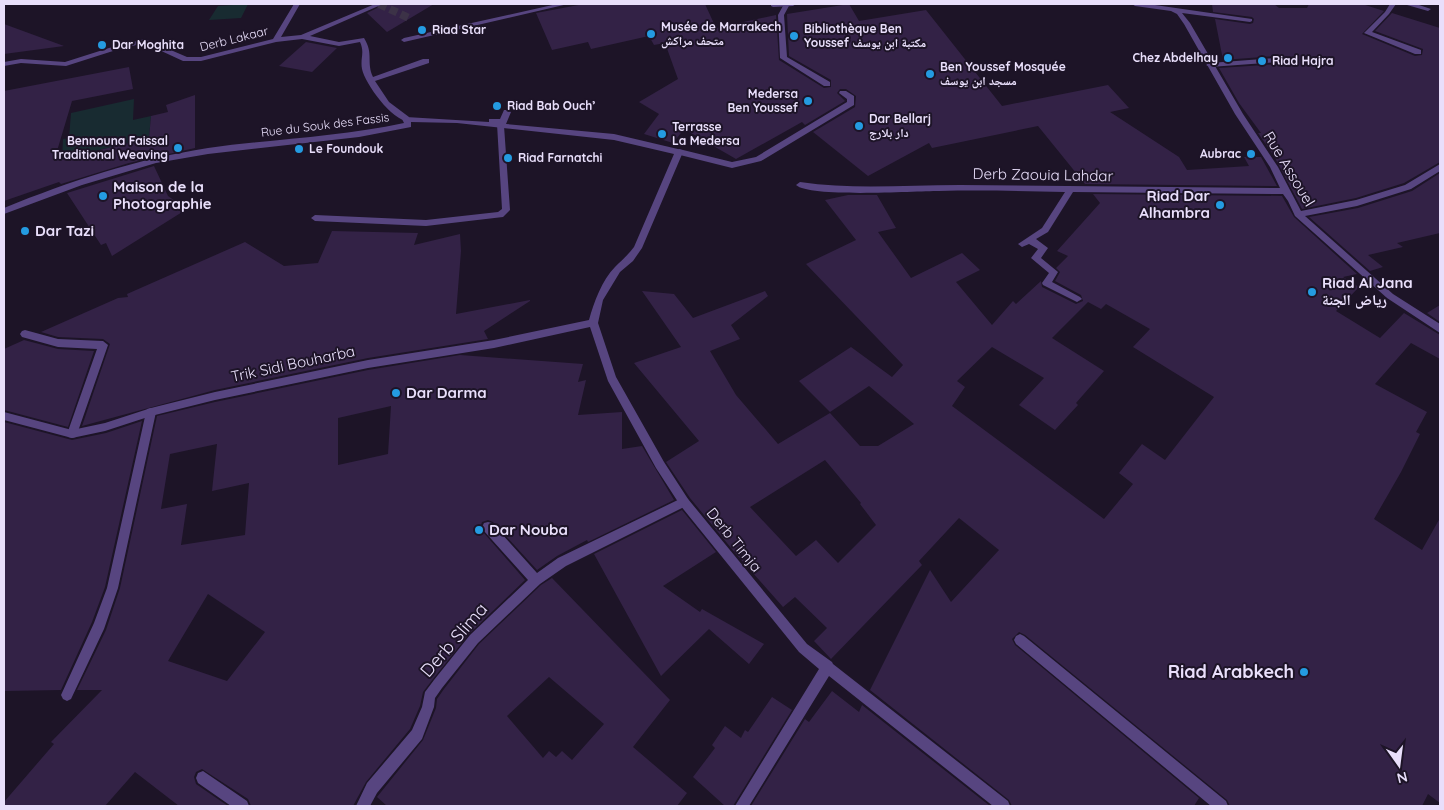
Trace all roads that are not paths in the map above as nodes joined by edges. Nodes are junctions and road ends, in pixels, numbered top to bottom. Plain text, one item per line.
1 (298, 4) edge
2 (380, 4) edge
3 (565, 4) edge
4 (789, 4) edge
5 (1135, 4) edge
6 (1393, 4) edge
7 (1409, 4) edge
8 (774, 5) dead end
9 (1428, 9) dead end
10 (1174, 10) junction
11 (1250, 20) dead end
12 (302, 37) junction
13 (276, 40) junction
14 (404, 40) dead end
15 (1418, 52) dead end
16 (1276, 60) dead end
17 (426, 61) dead end
18 (4, 64) edge
19 (1210, 65) junction
20 (371, 80) junction
21 (827, 84) dead end
22 (843, 93) dead end
23 (507, 112) dead end
24 (406, 119) junction
25 (489, 124) junction
26 (500, 126) junction
27 (679, 152) junction
28 (1440, 167) edge
29 (800, 185) dead end
30 (1070, 190) junction
31 (1286, 191) junction
32 (4, 211) edge
33 (1298, 214) junction
34 (315, 218) dead end
35 (1077, 299) dead end
36 (593, 323) junction
37 (1440, 329) edge
38 (25, 334) dead end
39 (151, 412) junction
40 (4, 416) edge
41 (72, 434) junction
42 (684, 502) junction
43 (488, 528) dead end
44 (536, 580) junction
45 (1020, 640) dead end
46 (828, 666) junction
47 (67, 695) dead end
48 (203, 778) dead end
49 (242, 806) edge
50 (363, 806) edge
51 (742, 806) edge
52 (1003, 806) edge
53 (1221, 806) edge

1 - 13 street
2 - 12 street, Derb Lakaar
3 - 14 street
4 - 8 street
4 - 21 street
5 - 10 street
6 - 15 street
7 - 9 street
10 - 11 street
10 - 19 street, Rue Assouel
12 - 13 street, Derb Lakaar
12 - 20 street
13 - 18 street, Derb Lakaar
16 - 19 street
17 - 20 street
19 - 31 street, Rue Assouel
20 - 24 street
22 - 27 street, Rue du Souk des Fassis
23 - 25 street
24 - 25 street, Rue du Souk des Fassis
24 - 32 street, Rue du Souk des Fassis
25 - 26 street, Rue du Souk des Fassis
26 - 27 street, Rue du Souk des Fassis
26 - 34 street
27 - 36 street
28 - 33 street
29 - 30 street, Derb Zaouia Lahdar
30 - 31 street, Derb Zaouia Lahdar
30 - 35 street
31 - 33 street, Rue Assouel
33 - 37 street, Rue Assouel
36 - 39 street, Trik Sidi Bouharba
36 - 42 street, Derb Timja
38 - 41 street
39 - 41 street, Trik Sidi Bouharba
39 - 47 street
40 - 41 street, Trik Sidi Bouharba
42 - 44 street, Derb Slima
42 - 46 street, Derb Timja
43 - 44 street
44 - 50 street, Derb Slima
45 - 53 street
46 - 51 street
46 - 52 street, Derb Timja
48 - 49 street

